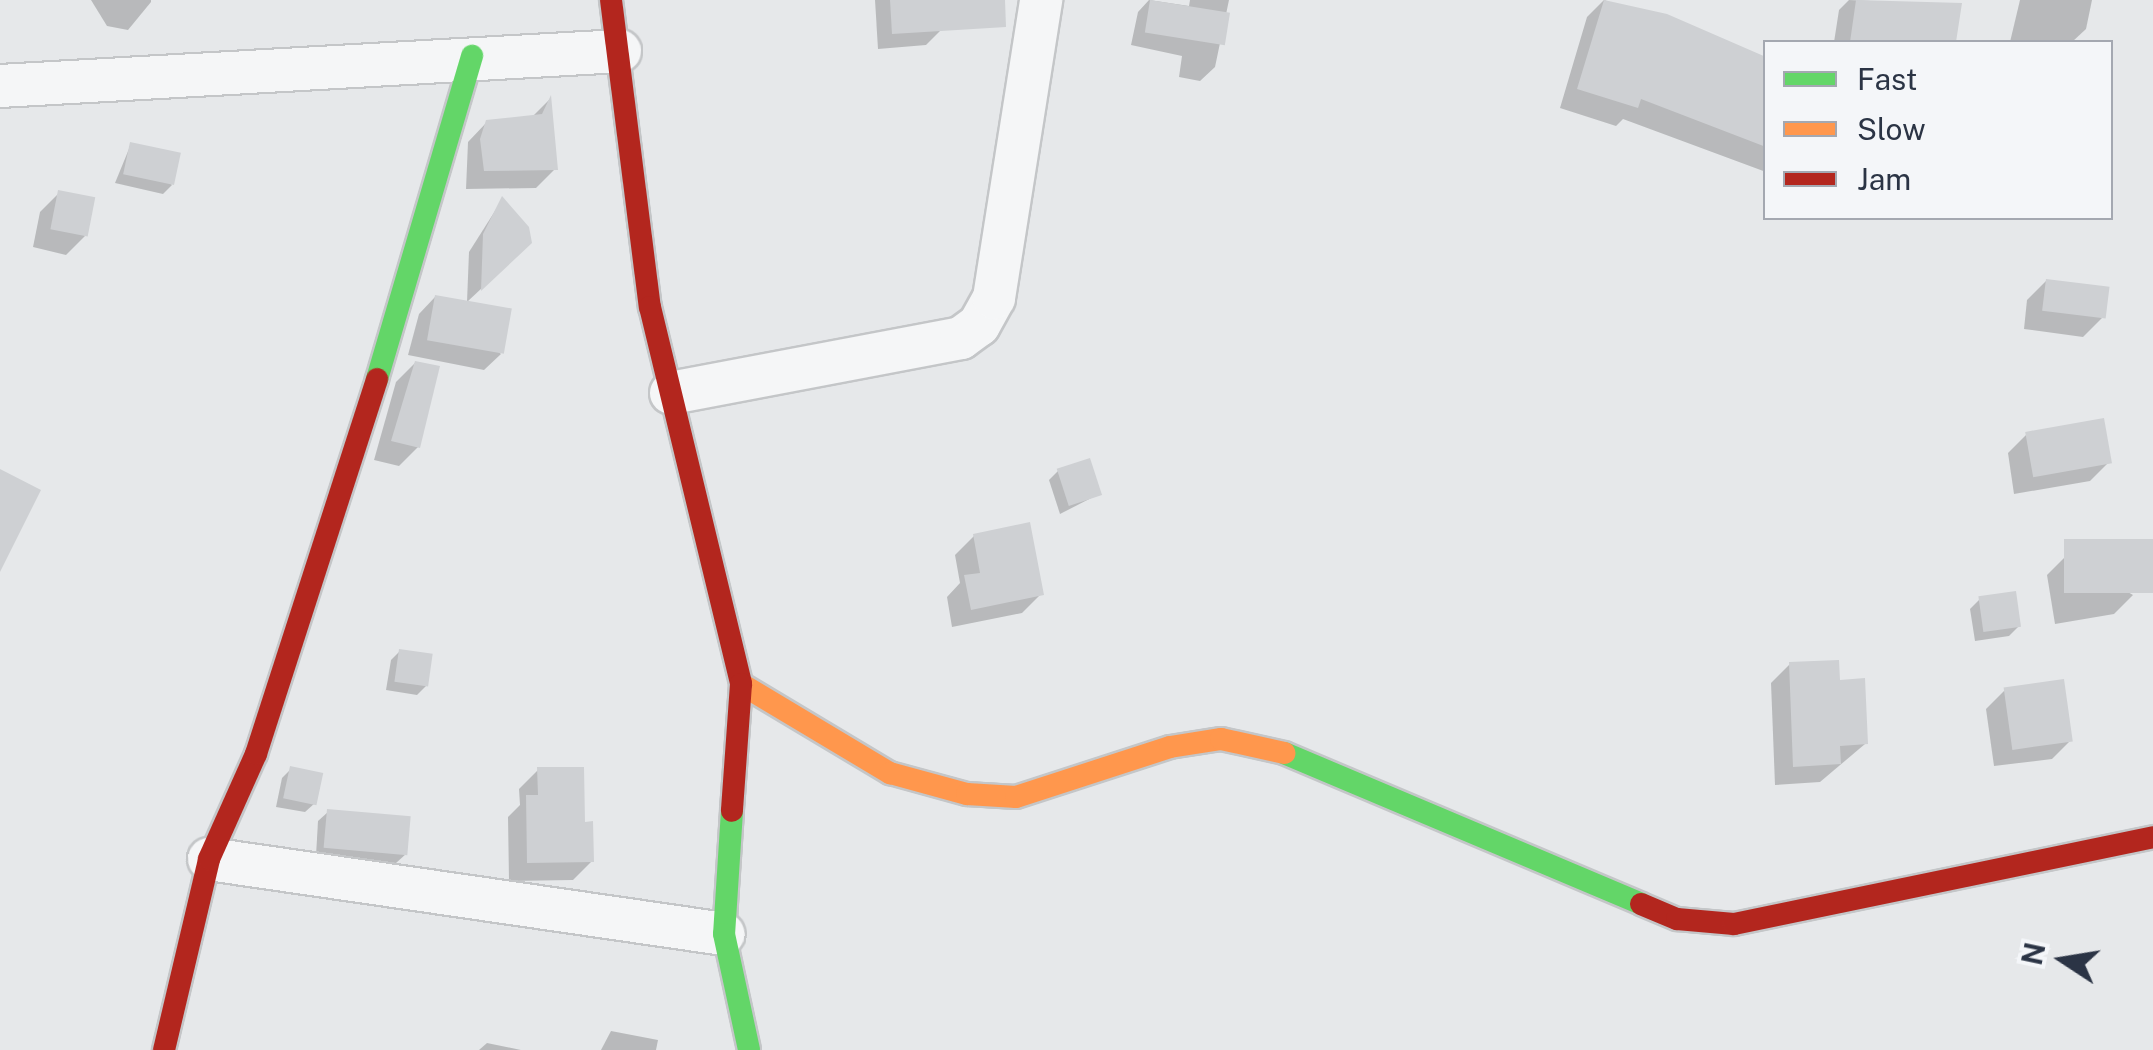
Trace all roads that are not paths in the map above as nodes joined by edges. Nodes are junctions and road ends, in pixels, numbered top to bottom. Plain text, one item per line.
1 (611, 0) edge
2 (1037, 2) edge
3 (620, 51) junction
4 (472, 56) junction
5 (0, 86) edge
6 (671, 393) junction
7 (741, 684) junction
8 (2153, 837) edge
9 (209, 859) junction
10 (724, 934) junction
11 (164, 1050) edge
12 (749, 1050) edge

1 - 3 street
2 - 6 street
3 - 4 street
3 - 6 street
4 - 5 street
4 - 9 street
6 - 7 street
7 - 8 street
7 - 10 street
9 - 10 street
9 - 11 street
10 - 12 street

